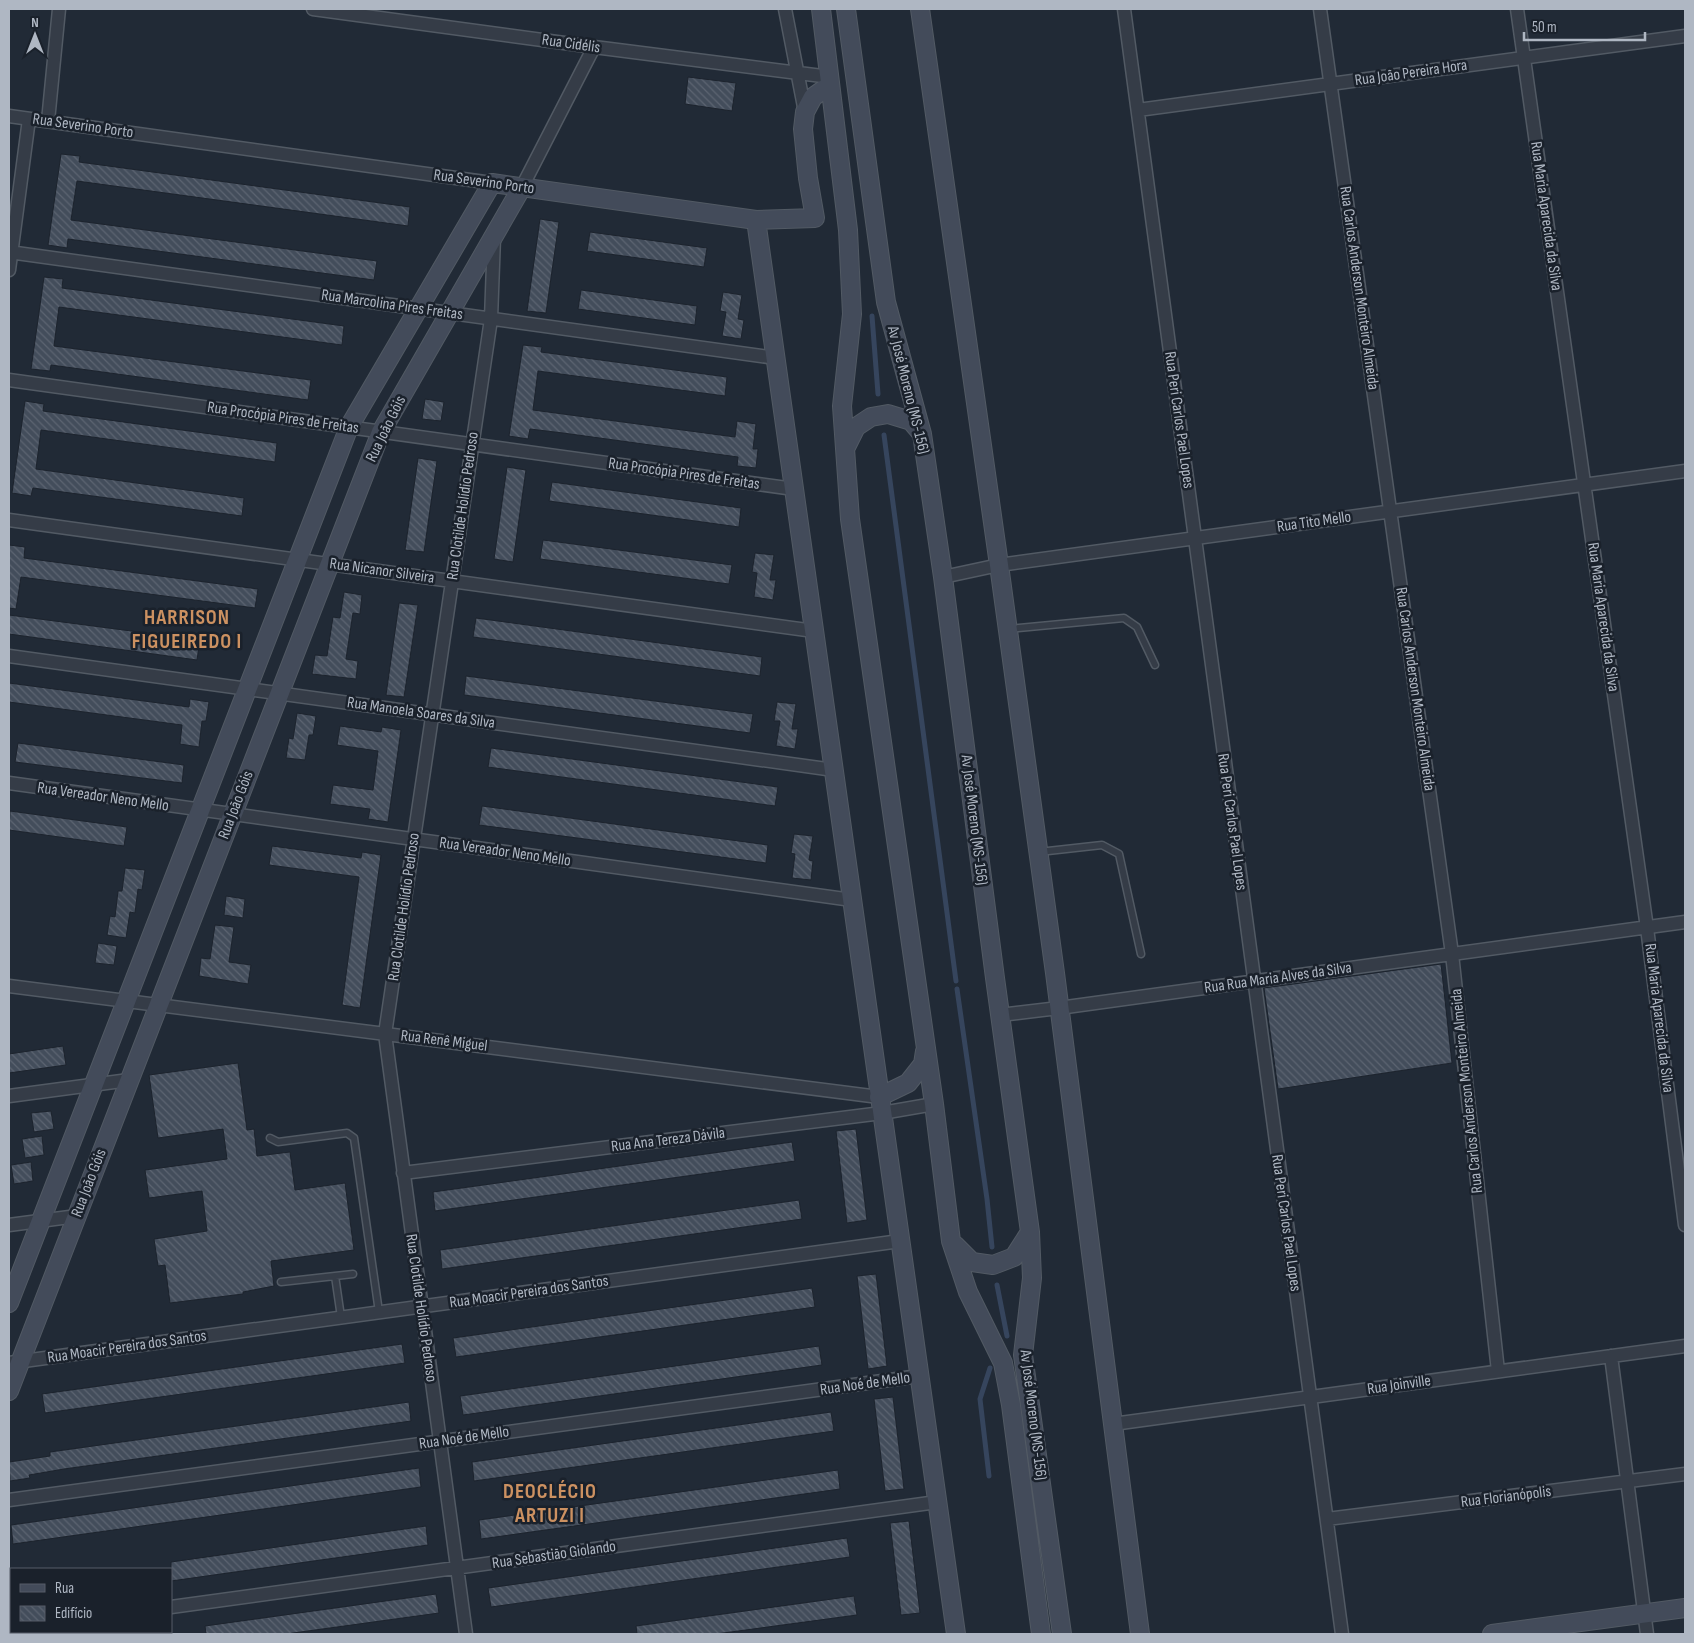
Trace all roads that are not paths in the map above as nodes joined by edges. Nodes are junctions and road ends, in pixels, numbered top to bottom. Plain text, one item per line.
1 (59, 9) edge
2 (313, 9) edge
3 (785, 9) edge
4 (821, 9) edge
5 (846, 9) edge
6 (920, 9) edge
7 (1124, 9) edge
8 (1320, 9) edge
9 (1517, 9) edge
10 (1685, 36) edge
11 (594, 47) junction
12 (1524, 58) junction
13 (797, 73) junction
14 (830, 81) junction
15 (1331, 84) junction
16 (1138, 110) junction
17 (805, 112) junction
18 (9, 116) edge
19 (30, 119) junction
20 (48, 122) junction
21 (492, 184) junction
22 (522, 187) junction
23 (756, 220) junction
24 (494, 235) junction
25 (10, 252) edge
26 (9, 270) edge
27 (418, 309) junction
28 (449, 313) junction
29 (491, 319) junction
30 (776, 358) junction
31 (9, 380) edge
32 (349, 427) junction
33 (381, 432) junction
34 (922, 434) junction
35 (472, 444) junction
36 (846, 447) junction
37 (1685, 471) edge
38 (1584, 485) junction
39 (794, 489) junction
40 (1391, 511) junction
41 (9, 520) edge
42 (1195, 538) junction
43 (298, 561) junction
44 (330, 564) junction
45 (1000, 565) junction
46 (943, 577) junction
47 (452, 581) junction
48 (1008, 629) junction
49 (814, 631) junction
50 (9, 656) edge
51 (1155, 666) dead end
52 (248, 690) junction
53 (280, 693) junction
54 (432, 714) junction
55 (834, 770) junction
56 (9, 783) edge
57 (201, 811) junction
58 (233, 814) junction
59 (414, 839) junction
60 (1038, 852) junction
61 (852, 900) junction
62 (1685, 922) edge
63 (1648, 928) junction
64 (1141, 954) dead end
65 (1452, 954) junction
66 (1254, 982) junction
67 (9, 986) edge
68 (126, 1001) junction
69 (158, 1005) junction
70 (1059, 1008) junction
71 (1000, 1015) junction
72 (384, 1034) junction
73 (925, 1049) junction
74 (130, 1080) junction
75 (94, 1084) junction
76 (9, 1096) edge
77 (934, 1104) junction
78 (881, 1105) junction
79 (270, 1138) dead end
80 (403, 1173) junction
81 (77, 1216) junction
82 (41, 1220) junction
83 (9, 1225) edge
84 (1685, 1225) edge
85 (1030, 1232) junction
86 (951, 1241) junction
87 (900, 1242) junction
88 (353, 1274) dead end
89 (335, 1276) junction
90 (281, 1282) dead end
91 (9, 1303) edge
92 (421, 1307) junction
93 (379, 1312) junction
94 (341, 1318) junction
95 (1685, 1346) edge
96 (1611, 1356) junction
97 (14, 1362) edge
98 (1498, 1371) junction
99 (919, 1376) junction
100 (9, 1391) edge
101 (1309, 1397) junction
102 (1112, 1424) junction
103 (440, 1442) junction
104 (1685, 1474) edge
105 (1628, 1481) junction
106 (9, 1500) edge
107 (937, 1502) junction
108 (1327, 1519) junction
109 (457, 1568) junction
110 (172, 1607) edge
111 (1685, 1608) edge
112 (1644, 1613) junction
113 (466, 1634) edge
114 (956, 1634) edge
115 (1041, 1634) edge
116 (1062, 1634) edge
117 (1140, 1634) edge
118 (1342, 1634) edge
119 (1492, 1634) edge
120 (1647, 1634) edge

1 - 20 street
2 - 11 street, Rua Cidélis
3 - 13 street
4 - 14 street, Av José Moreno (MS-156)
5 - 34 street, Av José Moreno (MS-156)
6 - 45 street
7 - 16 street, Rua Peri Carlos Pael Lopes
8 - 15 street, Rua Carlos Anderson Monteiro Almeida
9 - 12 street, Rua Maria Aparecida da Silva
10 - 12 street, Rua João Pereira Hora
11 - 13 street, Rua Cidélis
11 - 22 street
12 - 15 street, Rua João Pereira Hora
12 - 38 street, Rua Maria Aparecida da Silva
13 - 14 street, Rua Cidélis
13 - 17 street
14 - 17 street
14 - 36 street, Av José Moreno (MS-156)
15 - 16 street, Rua João Pereira Hora
15 - 40 street, Rua Carlos Anderson Monteiro Almeida
16 - 42 street, Rua Peri Carlos Pael Lopes
17 - 23 street, Rua Severino Porto
18 - 19 street, Rua Severino Porto
19 - 20 street, Rua Severino Porto
19 - 25 street
20 - 21 street, Rua Severino Porto
21 - 22 street, Rua Severino Porto
21 - 27 street, Rua João Góis
22 - 23 street, Rua Severino Porto
22 - 24 street, Rua Clotilde Holídio Pedroso
23 - 30 street
24 - 28 street, Rua João Góis
24 - 29 street, Rua Clotilde Holídio Pedroso
25 - 26 street
25 - 27 street, Rua Marcolina Pires Freitas
27 - 28 street, Rua Marcolina Pires Freitas
27 - 32 street, Rua João Góis
28 - 29 street, Rua Marcolina Pires Freitas
28 - 33 street, Rua João Góis
29 - 30 street, Rua Marcolina Pires Freitas
29 - 35 street, Rua Clotilde Holídio Pedroso
30 - 39 street
31 - 32 street, Rua Procópia Pires de Freitas
32 - 33 street, Rua Procópia Pires de Freitas
32 - 43 street, Rua João Góis
33 - 35 street, Rua Procópia Pires de Freitas
33 - 44 street, Rua João Góis
34 - 36 street
34 - 46 street, Av José Moreno (MS-156)
35 - 39 street, Rua Procópia Pires de Freitas
35 - 47 street, Rua Clotilde Holídio Pedroso
36 - 73 street, Av José Moreno (MS-156)
37 - 38 street, Rua Tito Mello
38 - 40 street, Rua Tito Mello
38 - 63 street, Rua Maria Aparecida da Silva
39 - 49 street
40 - 42 street, Rua Tito Mello
40 - 65 street, Rua Carlos Anderson Monteiro Almeida
41 - 43 street, Rua Nicanor Silveira
42 - 45 street, Rua Tito Mello
42 - 66 street, Rua Peri Carlos Pael Lopes
43 - 44 street, Rua Nicanor Silveira
43 - 52 street, Rua João Góis
44 - 47 street, Rua Nicanor Silveira
44 - 53 street, Rua João Góis
45 - 46 street, Rua Tito Mello
45 - 48 street
46 - 71 street, Av José Moreno (MS-156)
47 - 49 street, Rua Nicanor Silveira
47 - 54 street, Rua Clotilde Holídio Pedroso
48 - 51 lane
48 - 60 street
49 - 55 street
50 - 52 street, Rua Manoela Soares da Silva
52 - 53 street, Rua Manoela Soares da Silva
52 - 57 street, Rua João Góis
53 - 54 street, Rua Manoela Soares da Silva
53 - 58 street, Rua João Góis
54 - 55 street, Rua Manoela Soares da Silva
54 - 59 street, Rua Clotilde Holídio Pedroso
55 - 61 street
56 - 57 street, Rua Vereador Neno Mello
57 - 58 street, Rua Vereador Neno Mello
57 - 68 street, Rua João Góis
58 - 59 street, Rua Vereador Neno Mello
58 - 69 street, Rua João Góis
59 - 61 street, Rua Vereador Neno Mello
59 - 72 street, Rua Clotilde Holídio Pedroso
60 - 64 lane
60 - 70 street
61 - 78 street
62 - 63 street, Rua Rua Maria Alves da Silva
63 - 65 street, Rua Rua Maria Alves da Silva
63 - 84 street, Rua Maria Aparecida da Silva
65 - 66 street, Rua Rua Maria Alves da Silva
65 - 98 street, Rua Carlos Anderson Monteiro Almeida
66 - 70 street, Rua Rua Maria Alves da Silva
66 - 101 street, Rua Peri Carlos Pael Lopes
67 - 68 street, Rua Renê Miguel
68 - 69 street, Rua Renê Miguel
68 - 75 street, Rua João Góis
69 - 72 street, Rua Renê Miguel
69 - 74 street, Rua João Góis
70 - 71 street, Rua Rua Maria Alves da Silva
70 - 102 street
71 - 85 street, Av José Moreno (MS-156)
72 - 78 street, Rua Renê Miguel
72 - 80 street, Rua Clotilde Holídio Pedroso
73 - 77 street, Av José Moreno (MS-156)
73 - 78 street
74 - 75 street
74 - 81 street, Rua João Góis
75 - 76 street
75 - 82 street, Rua João Góis
77 - 78 street, Rua Ana Tereza Dávila
77 - 86 street, Av José Moreno (MS-156)
78 - 80 street, Rua Ana Tereza Dávila
78 - 87 street
79 - 93 lane
80 - 92 street, Rua Clotilde Holídio Pedroso
81 - 82 street
81 - 97 street, Rua João Góis
82 - 83 street
82 - 91 street, Rua João Góis
85 - 86 street
85 - 116 street, Av José Moreno (MS-156)
86 - 115 street, Av José Moreno (MS-156)
87 - 92 street, Rua Moacir Pereira dos Santos
87 - 99 street
88 - 89 lane
89 - 90 lane
89 - 94 lane
92 - 93 street, Rua Moacir Pereira dos Santos
92 - 103 street, Rua Clotilde Holídio Pedroso
93 - 94 street, Rua Moacir Pereira dos Santos
94 - 97 street, Rua Moacir Pereira dos Santos
95 - 96 street, Rua Joinville
96 - 98 street, Rua Joinville
96 - 105 street
97 - 100 street, Rua João Góis
98 - 101 street, Rua Joinville
99 - 103 street, Rua Noé de Mello
99 - 107 street
101 - 102 street, Rua Joinville
101 - 108 street, Rua Peri Carlos Pael Lopes
102 - 117 street
103 - 106 street, Rua Noé de Mello
103 - 109 street, Rua Clotilde Holídio Pedroso
104 - 105 street, Rua Florianópolis
105 - 108 street, Rua Florianópolis
105 - 112 street
107 - 109 street, Rua Sebastião Giolando
107 - 114 street
108 - 118 street, Rua Peri Carlos Pael Lopes
109 - 110 street, Rua Sebastião Giolando
109 - 113 street, Rua Clotilde Holídio Pedroso
111 - 112 street
112 - 119 street
112 - 120 street

